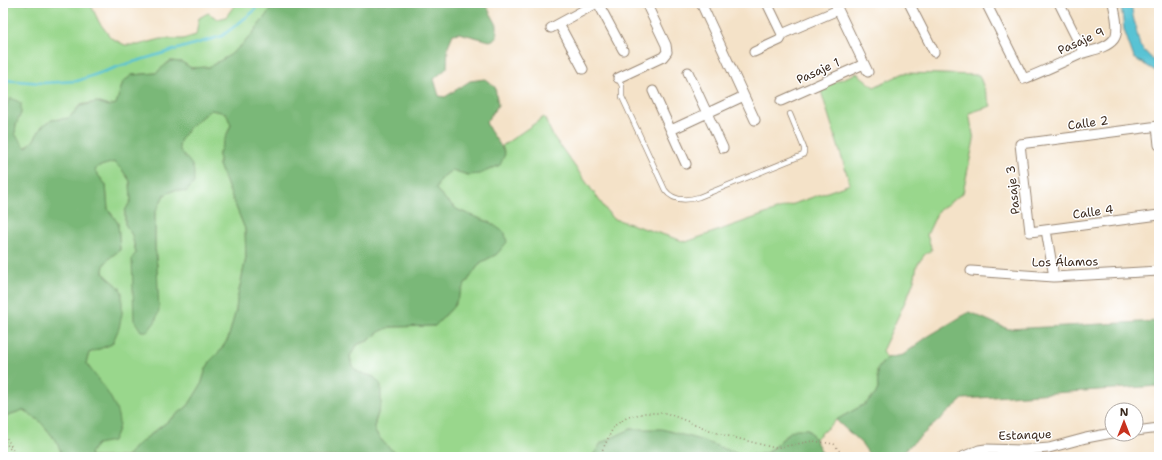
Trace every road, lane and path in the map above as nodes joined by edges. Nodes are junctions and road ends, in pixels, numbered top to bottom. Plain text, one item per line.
1 (598, 3) edge
2 (646, 3) edge
3 (701, 3) edge
4 (767, 3) edge
5 (909, 3) edge
6 (986, 3) edge
7 (1059, 3) edge
8 (1113, 3) edge
9 (837, 6) edge
10 (559, 24) junction
11 (550, 28) dead end
12 (782, 34) junction
13 (623, 50) dead end
14 (754, 52) dead end
15 (934, 52) dead end
16 (1084, 53) junction
17 (583, 69) dead end
18 (688, 72) dead end
19 (618, 78) joint
20 (653, 91) dead end
21 (744, 96) junction
22 (781, 101) dead end
23 (707, 113) junction
24 (790, 114) dead end
25 (755, 120) dead end
26 (1158, 126) edge
27 (671, 130) junction
28 (1020, 144) joint
29 (1159, 145) edge
30 (723, 148) dead end
31 (686, 164) dead end
32 (1159, 215) edge
33 (1046, 230) junction
34 (1030, 232) joint
35 (971, 271) dead end
36 (1159, 271) edge
37 (1054, 277) junction
38 (1159, 428) edge
39 (1144, 429) edge
40 (3, 431) edge
41 (1104, 435) edge
42 (3, 438) edge
43 (16, 457) edge
44 (599, 457) edge
45 (844, 457) edge
46 (962, 457) edge

1 - 10 street
1 - 13 street
2 - 19 street
3 - 21 street
4 - 12 street
5 - 15 street
6 - 16 street, Pasaje 9
7 - 16 street
8 - 16 street, Pasaje 9
9 - 12 street
9 - 22 street, Pasaje 1
10 - 11 street
10 - 17 street
12 - 14 street
18 - 23 street
19 - 24 lane
20 - 27 street
21 - 23 street
21 - 25 street
23 - 27 street
23 - 30 street
26 - 28 street, Calle 2
26 - 29 street
27 - 31 street
28 - 34 street, Pasaje 3
32 - 33 street, Calle 4
33 - 34 street, Calle 4
33 - 37 street
35 - 37 street, Los Álamos
36 - 37 street, Los Álamos
38 - 39 street
40 - 43 path
41 - 46 street, Estanque
42 - 43 path
44 - 45 path

